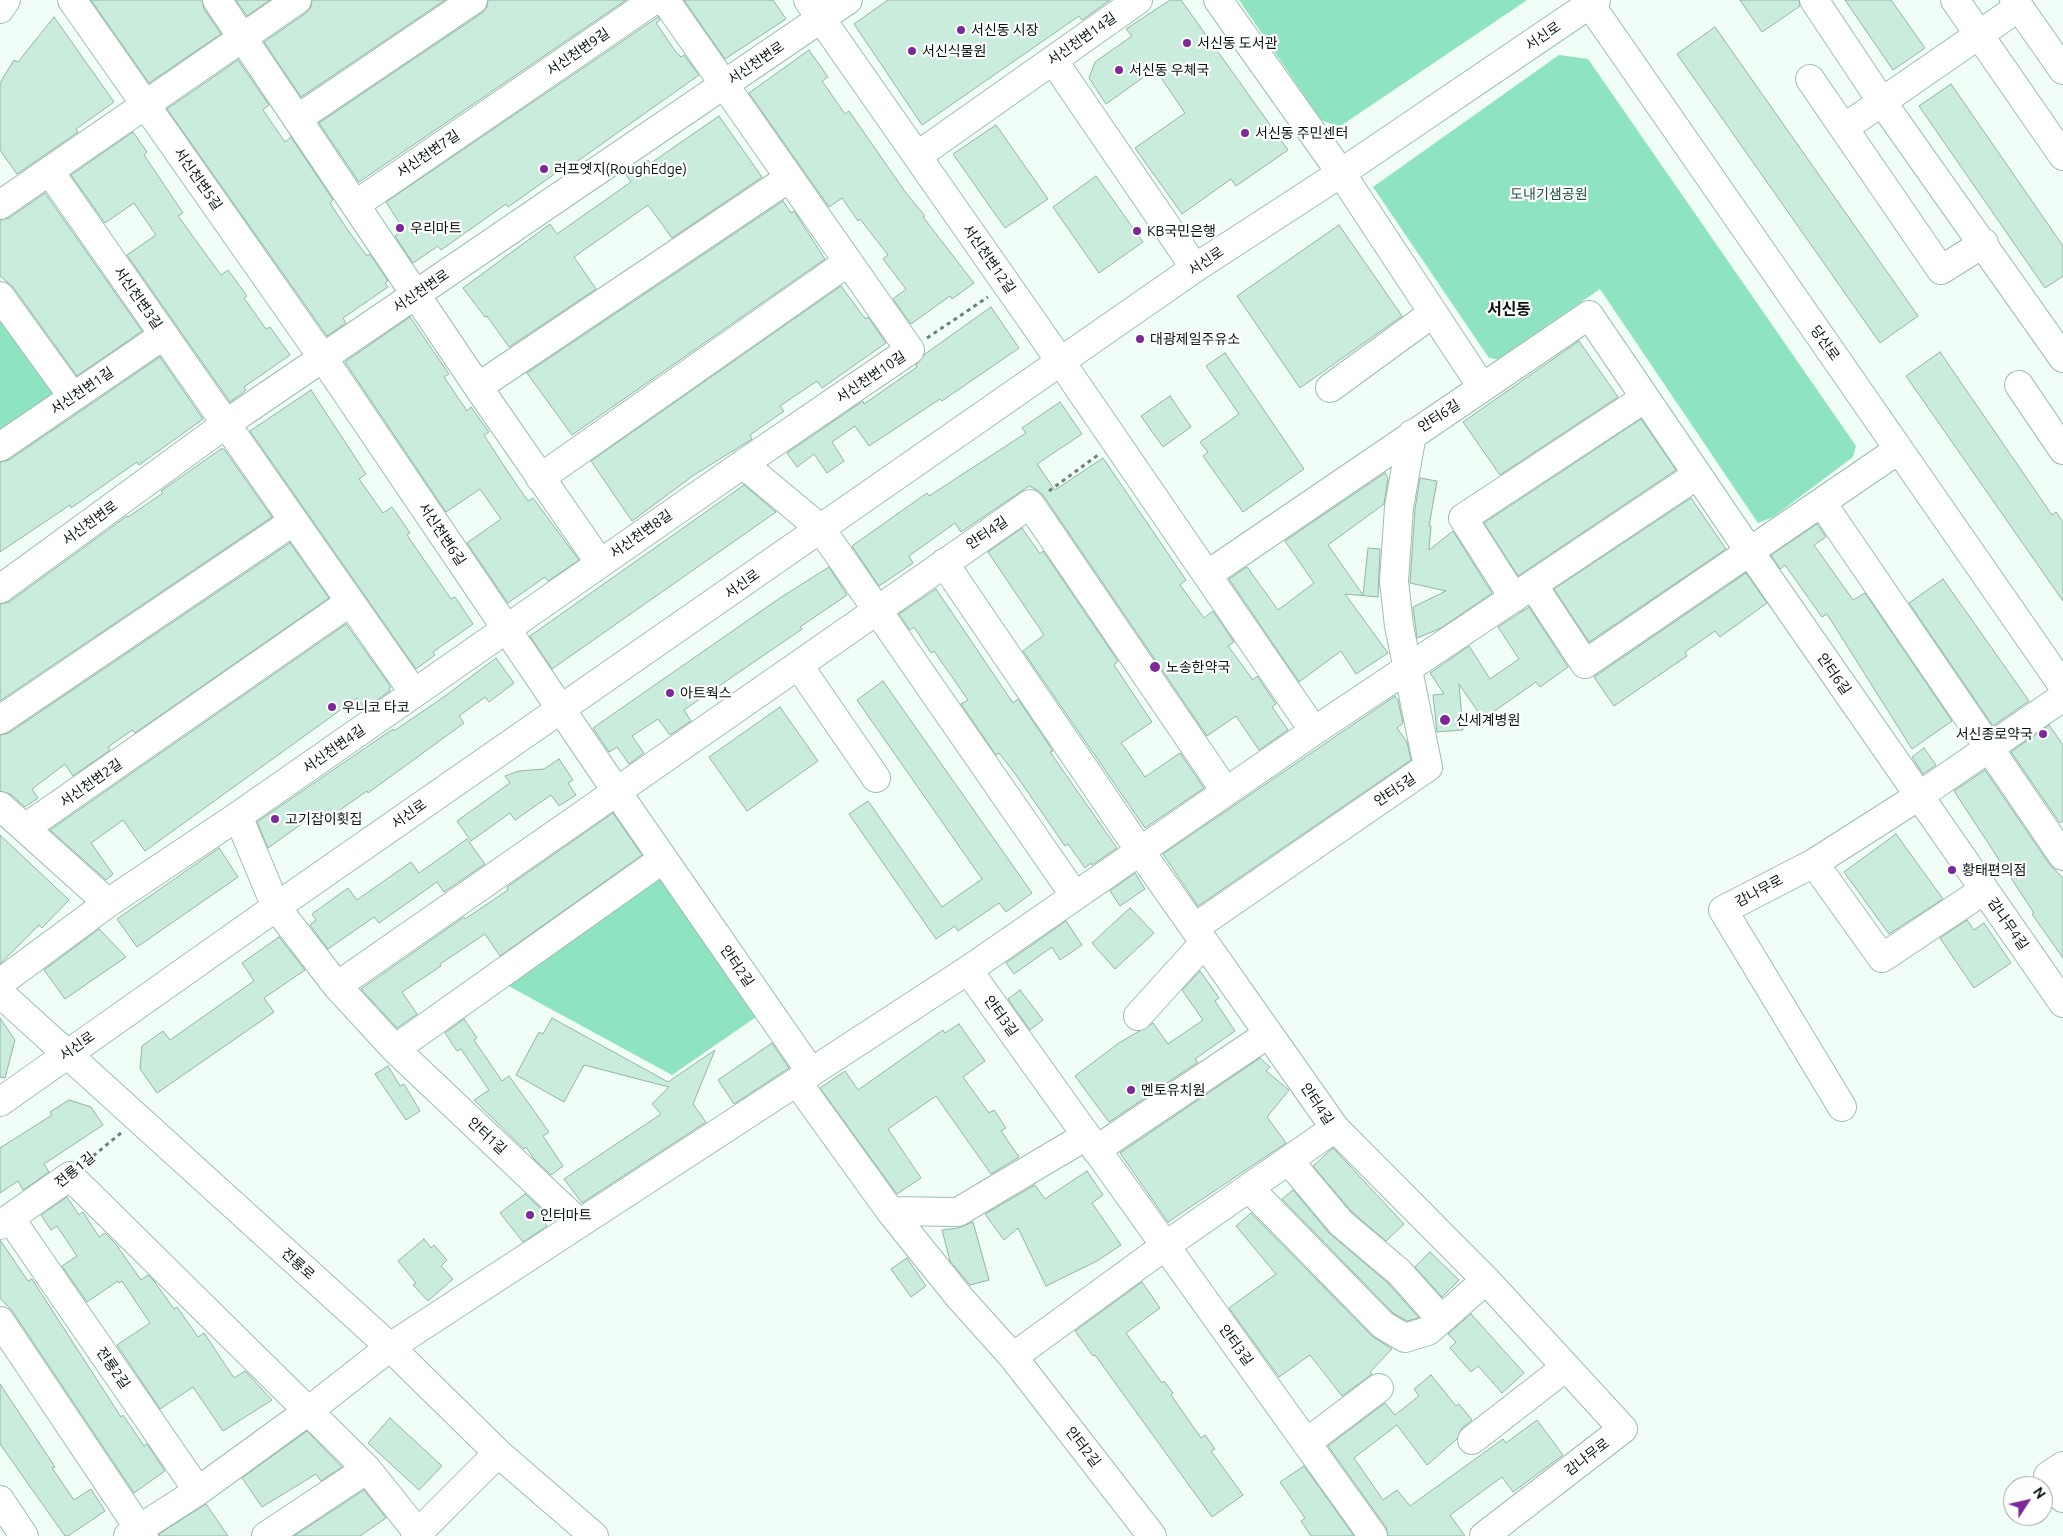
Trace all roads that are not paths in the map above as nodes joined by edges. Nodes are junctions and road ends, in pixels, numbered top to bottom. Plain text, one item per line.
1 (6, 0) edge
2 (72, 0) edge
3 (217, 0) edge
4 (297, 0) edge
5 (473, 0) edge
6 (654, 0) edge
7 (665, 0) edge
8 (848, 0) edge
9 (1138, 0) edge
10 (1218, 0) edge
11 (1814, 0) edge
12 (1955, 0) edge
13 (1591, 1) edge
14 (2016, 3) edge
15 (0, 8) edge
16 (814, 9) edge
17 (1978, 35) junction
18 (242, 38) junction
19 (1052, 60) junction
20 (2063, 70) edge
21 (1810, 79) dead end
22 (724, 85) junction
23 (1882, 102) junction
24 (501, 104) joint
25 (146, 105) junction
26 (297, 118) junction
27 (1844, 128) junction
28 (917, 156) junction
29 (2063, 156) edge
30 (50, 172) junction
31 (1340, 173) junction
32 (789, 178) junction
33 (355, 204) junction
34 (0, 205) edge
35 (1984, 243) junction
36 (848, 262) junction
37 (1195, 268) junction
38 (416, 295) junction
39 (0, 296) edge
40 (1433, 313) junction
41 (164, 335) junction
42 (323, 358) junction
43 (2063, 358) edge
44 (1061, 362) junction
45 (2019, 386) dead end
46 (478, 387) junction
47 (1482, 387) junction
48 (1330, 388) dead end
49 (73, 397) junction
50 (1645, 398) junction
51 (227, 423) junction
52 (1412, 434) junction
53 (0, 448) edge
54 (1898, 450) junction
55 (2063, 450) edge
56 (743, 464) junction
57 (1697, 475) junction
58 (540, 478) junction
59 (1822, 503) junction
60 (294, 521) junction
61 (821, 529) junction
62 (1750, 552) junction
63 (944, 562) junction
64 (600, 563) junction
65 (1207, 575) junction
66 (0, 589) edge
67 (1523, 591) junction
68 (350, 602) junction
69 (876, 609) junction
70 (506, 629) junction
71 (799, 666) junction
72 (1408, 667) junction
73 (2063, 686) edge
74 (414, 693) junction
75 (2063, 697) edge
76 (561, 710) junction
77 (0, 720) edge
78 (1305, 737) junction
79 (1989, 749) junction
80 (876, 778) dead end
81 (617, 792) junction
82 (1226, 792) junction
83 (1919, 796) junction
84 (0, 806) edge
85 (238, 816) junction
86 (25, 828) junction
87 (1140, 851) junction
88 (2063, 856) edge
89 (663, 859) junction
90 (1814, 863) junction
91 (1984, 890) junction
92 (1075, 896) junction
93 (108, 903) junction
94 (276, 906) junction
95 (1199, 935) junction
96 (968, 970) junction
97 (0, 983) edge
98 (337, 986) junction
99 (2060, 991) edge
100 (0, 993) edge
101 (1138, 1016) dead end
102 (1268, 1034) junction
103 (395, 1050) junction
104 (67, 1054) junction
105 (804, 1077) junction
106 (0, 1102) edge
107 (1842, 1107) dead end
108 (1335, 1128) junction
109 (1091, 1143) junction
110 (1288, 1161) junction
111 (1249, 1188) junction
112 (890, 1211) junction
113 (5, 1222) edge
114 (580, 1224) junction
115 (28, 1246) joint
116 (1165, 1246) junction
117 (1486, 1280) junction
118 (1441, 1319) junction
119 (0, 1321) edge
120 (390, 1347) junction
121 (1013, 1357) junction
122 (1566, 1367) junction
123 (1379, 1388) dead end
124 (307, 1412) junction
125 (1472, 1440) dead end
126 (1306, 1443) junction
127 (498, 1453) junction
128 (2063, 1466) edge
129 (367, 1469) junction
130 (198, 1491) junction
131 (2063, 1498) edge
132 (0, 1500) edge
133 (137, 1534) edge
134 (416, 1534) edge
135 (24, 1536) edge
136 (266, 1536) edge
137 (594, 1536) edge
138 (1152, 1536) edge
139 (1373, 1536) edge
140 (1484, 1536) edge

1 - 15 street
2 - 25 street, 서신천변5길
3 - 18 street
4 - 18 street
5 - 26 street
6 - 24 street, 서신천변9길
7 - 22 street
8 - 16 street, 서신천변로
9 - 19 street, 서신천변14길
10 - 31 street
11 - 23 street
12 - 17 street
13 - 31 street, 서신로
13 - 54 street, 당산로
14 - 17 street
14 - 20 street
16 - 22 street, 서신천변로
16 - 28 street, 서신천변12길
17 - 23 street
17 - 29 street
18 - 25 street
18 - 26 street
19 - 28 street, 서신천변14길
19 - 37 street
21 - 27 street
22 - 32 street, 서신천변10길
22 - 38 street, 서신천변로
23 - 27 street
23 - 35 street
24 - 33 street, 서신천변7길
25 - 30 street
25 - 42 street, 서신천변5길
26 - 33 street
27 - 35 street
28 - 44 street, 서신천변12길
30 - 34 street
30 - 41 street, 서신천변3길
31 - 37 street, 서신로
31 - 40 street
32 - 36 street, 서신천변10길
32 - 46 street
33 - 38 street
35 - 43 street
36 - 56 street, 서신천변10길
36 - 58 street
37 - 44 street, 서신로
38 - 42 street, 서신천변로
38 - 46 street, 서신천변8길
39 - 49 street
40 - 47 street
40 - 48 street
41 - 49 street, 서신천변1길
41 - 51 street, 서신천변3길
42 - 51 street, 서신천변로
42 - 70 street, 서신천변6길
44 - 61 street, 서신로
44 - 65 street
45 - 55 street
46 - 58 street, 서신천변8길
47 - 50 street, 안터6길
47 - 52 street, 안터6길
49 - 53 street, 서신천변1길
50 - 57 street, 안터6길
50 - 67 street
51 - 60 street
51 - 66 street, 서신천변로
52 - 65 street, 안터6길
52 - 72 street, 안터5길
54 - 59 street
54 - 73 street, 당산로
56 - 61 street
56 - 64 street, 서신천변8길
57 - 62 street, 안터6길
57 - 67 street
58 - 64 street, 서신천변8길
59 - 62 street
59 - 79 street
60 - 68 street
60 - 77 street
61 - 69 street
61 - 76 street, 서신로
62 - 67 street
62 - 83 street, 안터6길
63 - 69 street
63 - 82 street, 안터4길
63 - 87 street, 안터4길
64 - 70 street, 서신천변4길
65 - 78 street
67 - 72 street
68 - 74 street
68 - 86 street, 서신천변2길
69 - 71 street
69 - 92 street
70 - 74 street, 서신천변4길
70 - 76 street, 서신천변6길
71 - 80 street
71 - 81 street
72 - 78 street
72 - 95 street, 안터5길
74 - 85 street, 서신천변4길
75 - 79 street, 감나무로
76 - 81 street, 안터2길
76 - 94 street, 서신로
78 - 82 street
79 - 83 street, 감나무로
79 - 88 street
81 - 89 street, 안터2길
81 - 98 street
82 - 87 street
83 - 90 street, 감나무로
83 - 91 street, 감나무4길
84 - 86 street
85 - 93 street
85 - 94 street, 안터1길
86 - 93 street
87 - 92 street
87 - 95 street, 안터4길
89 - 103 street
89 - 105 street, 안터2길
90 - 91 street
90 - 107 street, 감나무로
91 - 99 street, 감나무4길
92 - 96 street
93 - 97 street
94 - 98 street, 안터1길
94 - 104 street, 서신로
95 - 101 street
95 - 102 street, 안터4길
96 - 105 street
96 - 109 street, 안터3길
98 - 103 street, 안터1길
100 - 104 street, 전룡로
102 - 108 street, 안터4길
102 - 109 street
103 - 114 street, 안터1길
104 - 106 street, 서신로
104 - 120 street, 전룡로
105 - 112 street, 안터2길
105 - 114 street
108 - 110 street, 안터4길
108 - 117 street, 감나무로
109 - 112 street
109 - 116 street, 안터3길
110 - 111 street, 안터4길
110 - 118 street
111 - 116 street, 안터4길
111 - 118 street
112 - 121 street, 안터2길
113 - 115 street, 전룡1길
113 - 124 street, 전룡1길
114 - 120 street
115 - 130 street, 전룡2길
116 - 121 street
116 - 126 street, 안터3길
117 - 118 street
117 - 122 street, 감나무로
119 - 133 street
120 - 124 street
120 - 127 street, 전룡로
121 - 138 street, 안터2길
122 - 125 street
122 - 140 street, 감나무로
123 - 126 street
124 - 129 street
124 - 130 street
126 - 139 street, 안터3길
127 - 134 street
127 - 137 street, 전룡로
128 - 131 street
129 - 134 street
129 - 136 street
130 - 133 street
132 - 135 street

